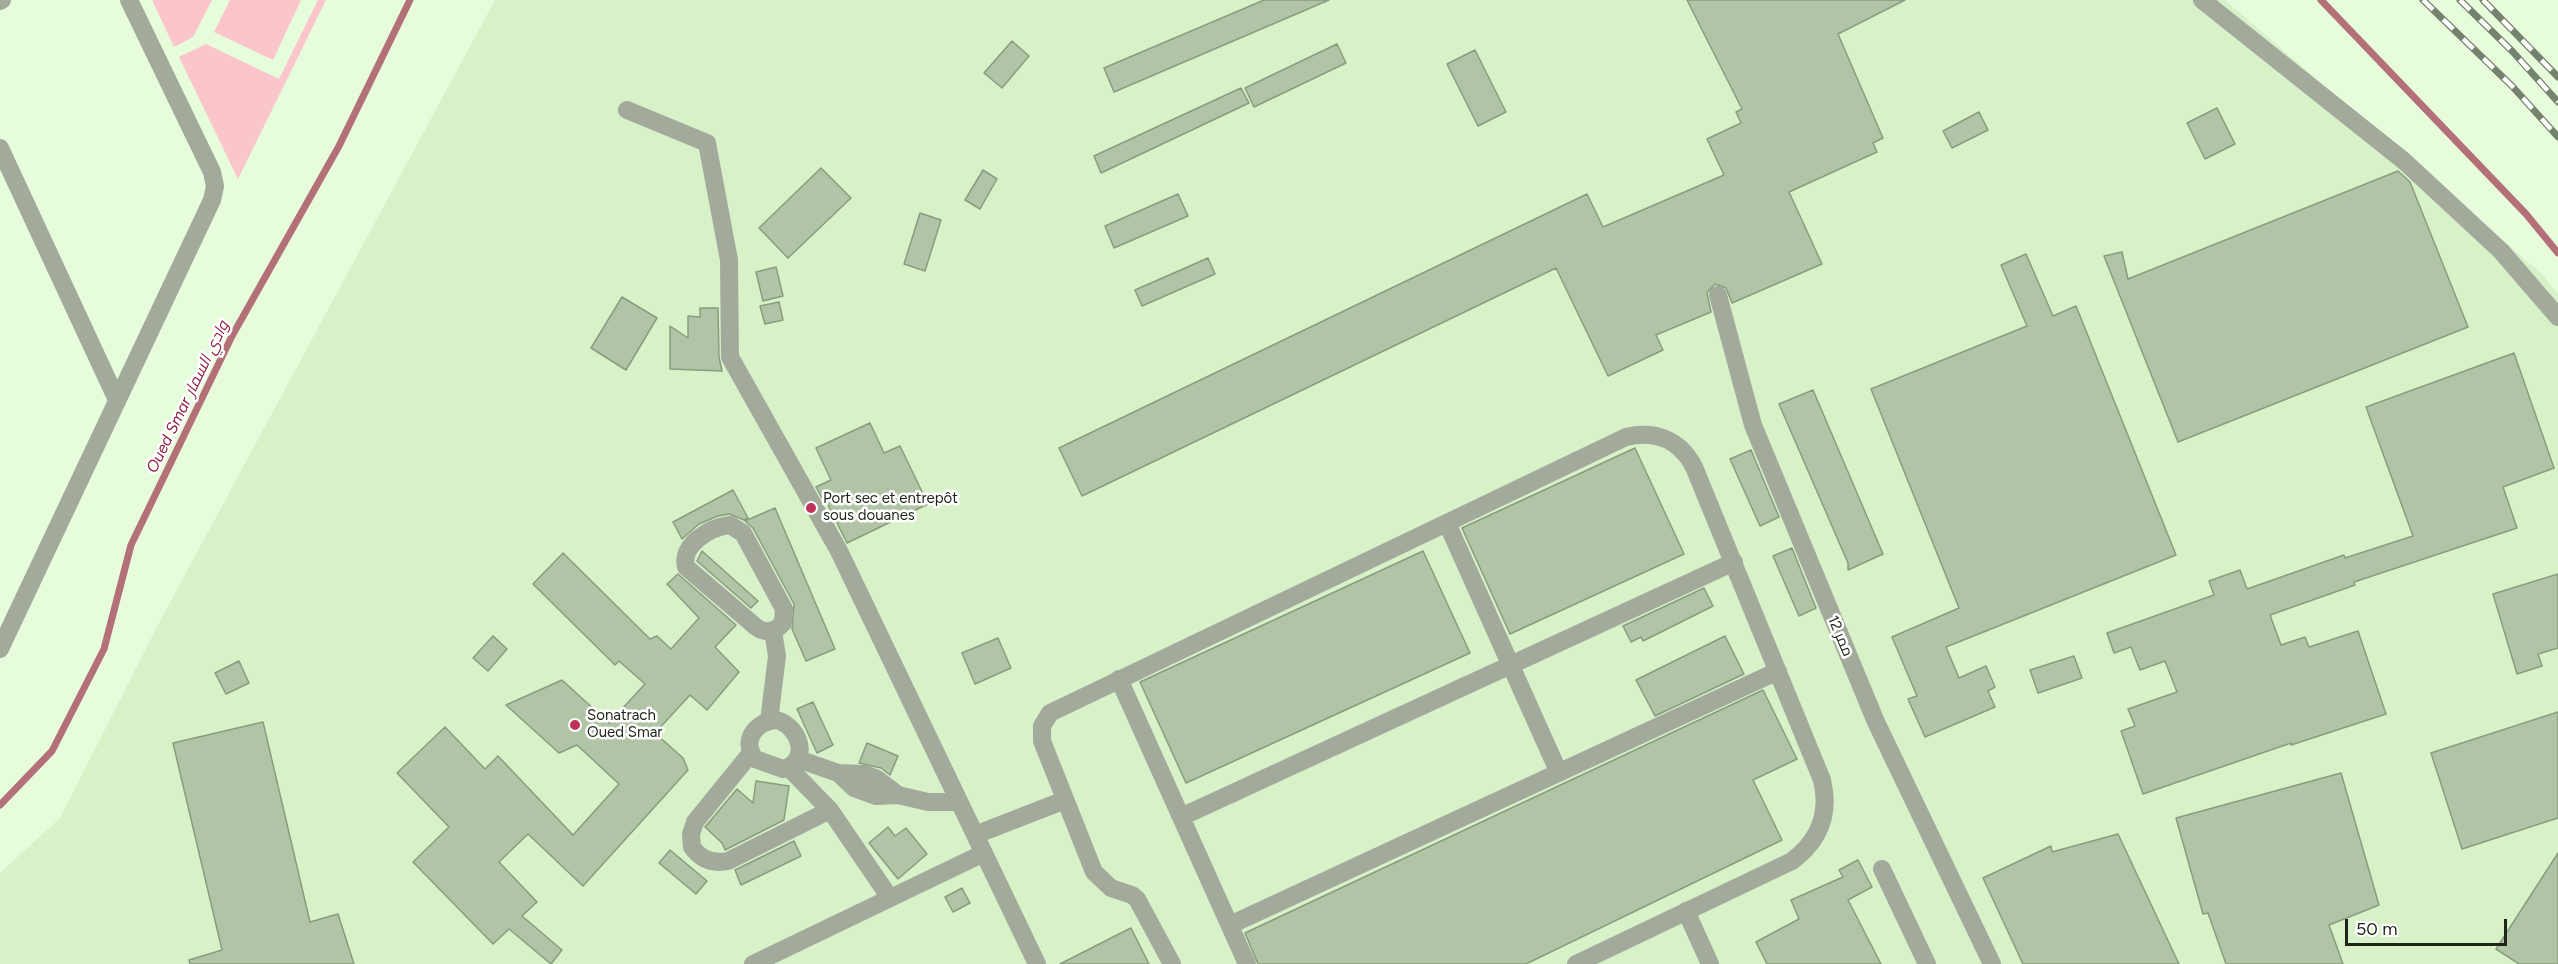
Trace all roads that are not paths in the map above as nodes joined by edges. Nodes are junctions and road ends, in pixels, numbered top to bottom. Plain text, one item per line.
1 (129, 0) edge
2 (2202, 0) edge
3 (627, 110) dead end
4 (0, 148) edge
5 (1718, 295) dead end
6 (2558, 317) edge
7 (117, 400) junction
8 (1447, 523) junction
9 (1734, 562) junction
10 (773, 631) junction
11 (0, 649) edge
12 (1510, 665) junction
13 (1778, 671) junction
14 (1119, 679) junction
15 (769, 721) junction
16 (751, 753) junction
17 (794, 763) junction
18 (1559, 773) junction
19 (1065, 800) junction
20 (959, 802) junction
21 (830, 810) junction
22 (1181, 817) junction
23 (975, 835) junction
24 (984, 853) junction
25 (1882, 869) dead end
26 (890, 898) junction
27 (1686, 911) junction
28 (1230, 926) junction
29 (753, 964) edge
30 (1037, 964) edge
31 (1172, 964) edge
32 (1247, 964) edge
33 (1576, 964) edge
34 (1710, 964) edge
35 (1927, 964) edge
36 (1992, 964) edge

1 - 7 street
2 - 6 street
3 - 20 street
4 - 7 street
5 - 36 street, ممر 12
7 - 11 street
8 - 9 street
8 - 12 street
8 - 14 street
9 - 12 street
9 - 13 street
10 - 10 street
10 - 15 street
12 - 18 street
12 - 22 street
13 - 18 street
13 - 27 street
14 - 19 street
14 - 22 street
15 - 16 street
15 - 17 street
16 - 17 street
16 - 21 street
17 - 20 street
17 - 21 street
18 - 28 street
19 - 23 street
19 - 31 street
20 - 23 street
21 - 26 street
22 - 28 street
23 - 24 street
24 - 26 street
24 - 30 street
25 - 35 street
26 - 29 street
27 - 33 street
27 - 34 street
28 - 32 street

